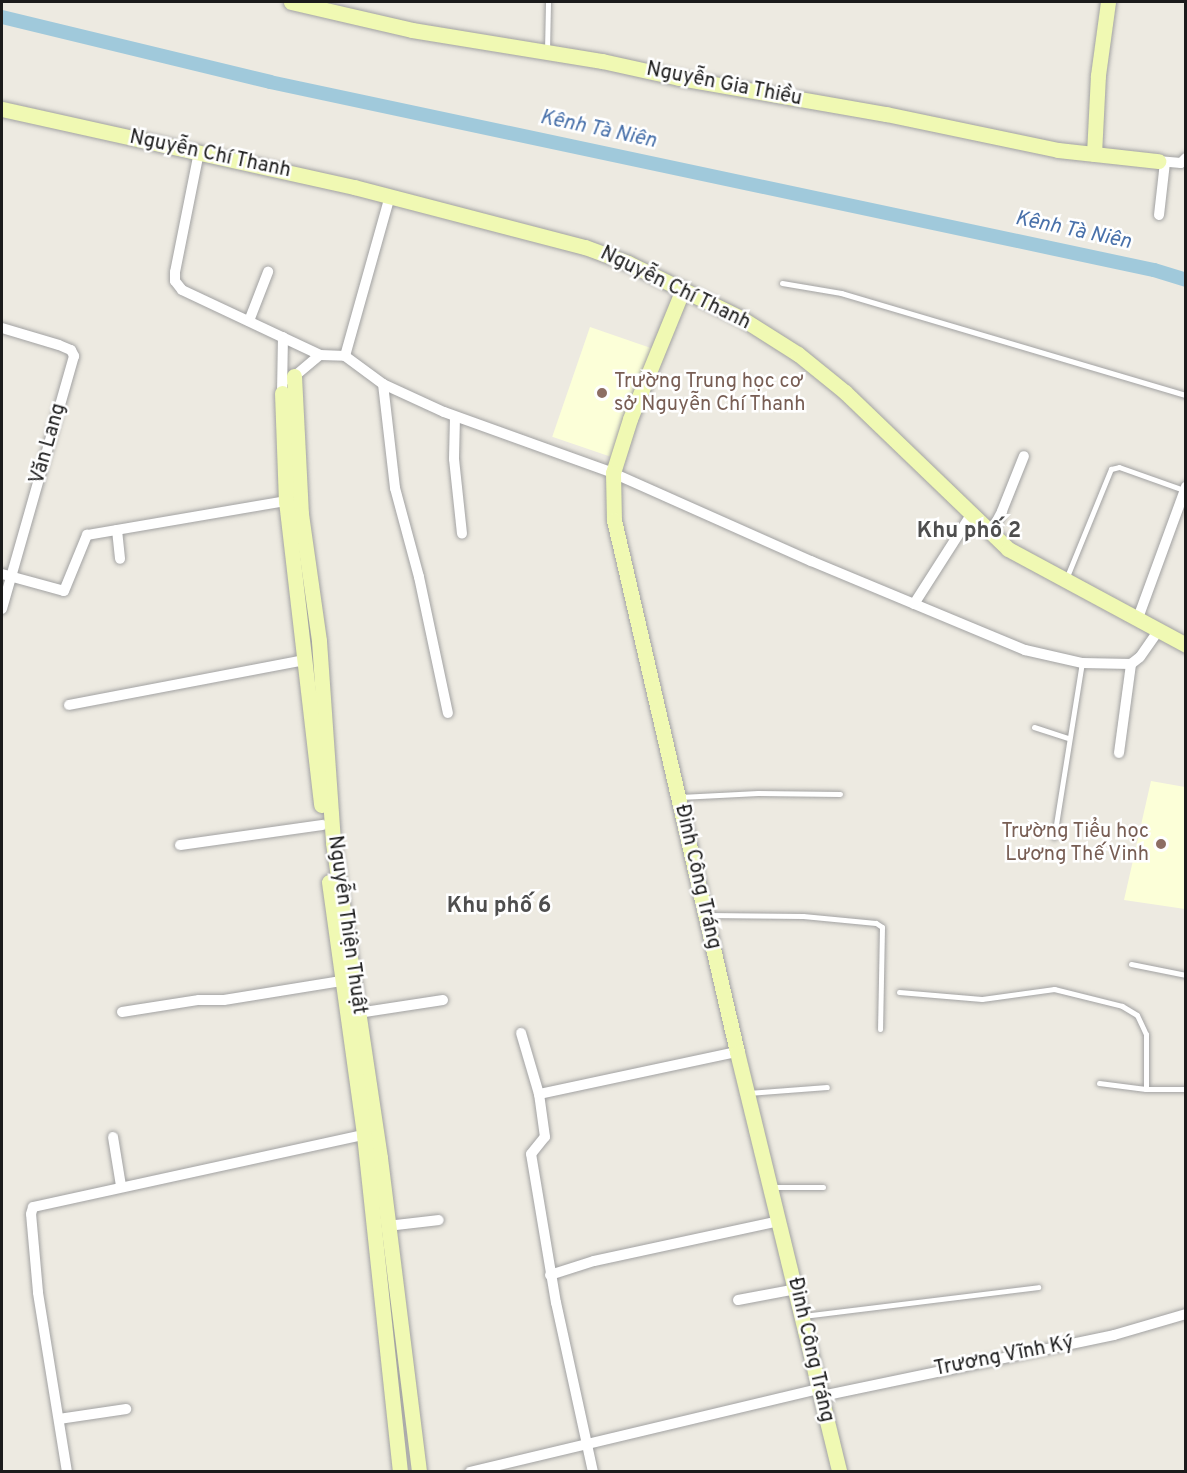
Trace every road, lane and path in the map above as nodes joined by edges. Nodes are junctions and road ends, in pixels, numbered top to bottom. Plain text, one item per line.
1 (291, 2) edge
2 (548, 2) edge
3 (1107, 2) edge
4 (547, 52) junction
5 (2, 109) edge
6 (199, 152) junction
7 (1094, 154) junction
8 (1185, 158) edge
9 (1161, 161) junction
10 (390, 196) junction
11 (1159, 215) dead end
12 (268, 272) dead end
13 (782, 282) dead end
14 (683, 289) junction
15 (249, 321) junction
16 (2, 328) edge
17 (283, 337) junction
18 (320, 355) junction
19 (345, 356) junction
20 (294, 376) junction
21 (383, 384) junction
22 (282, 393) junction
23 (1185, 395) edge
24 (455, 417) junction
25 (1024, 456) dead end
26 (613, 473) junction
27 (1185, 489) edge
28 (286, 501) junction
29 (971, 515) junction
30 (117, 530) junction
31 (462, 534) dead end
32 (990, 534) junction
33 (120, 559) dead end
34 (6, 575) edge
35 (1066, 579) junction
36 (914, 604) junction
37 (2, 609) edge
38 (1138, 618) junction
39 (1159, 630) junction
40 (1185, 645) edge
41 (304, 660) junction
42 (1082, 663) junction
43 (1131, 664) junction
44 (69, 705) dead end
45 (448, 712) dead end
46 (1034, 727) dead end
47 (1068, 738) junction
48 (1119, 753) dead end
49 (321, 761) junction
50 (840, 794) dead end
51 (679, 797) junction
52 (323, 825) junction
53 (1054, 837) dead end
54 (180, 845) dead end
55 (706, 915) junction
56 (1131, 964) dead end
57 (1185, 975) edge
58 (347, 980) junction
59 (899, 992) dead end
60 (443, 1000) dead end
61 (122, 1012) dead end
62 (358, 1013) junction
63 (880, 1029) dead end
64 (521, 1033) dead end
65 (737, 1052) junction
66 (1100, 1083) dead end
67 (827, 1087) dead end
68 (1146, 1089) junction
69 (1185, 1089) edge
70 (747, 1093) junction
71 (539, 1094) junction
72 (364, 1135) junction
73 (113, 1137) dead end
74 (121, 1186) junction
75 (771, 1187) junction
76 (822, 1187) dead end
77 (439, 1220) dead end
78 (779, 1221) junction
79 (388, 1226) junction
80 (550, 1275) junction
81 (1038, 1287) dead end
82 (796, 1289) junction
83 (738, 1300) dead end
84 (1185, 1314) edge
85 (803, 1316) junction
86 (821, 1393) junction
87 (126, 1409) dead end
88 (58, 1419) junction
89 (587, 1444) junction
90 (67, 1472) edge
91 (400, 1472) edge
92 (419, 1472) edge
93 (470, 1472) edge
94 (593, 1472) edge
95 (839, 1472) edge

1 - 4 street, Nguyễn Gia Thiều
2 - 4 lane
3 - 7 street
4 - 7 street, Nguyễn Gia Thiều
5 - 6 street, Nguyễn Chí Thanh
6 - 10 street, Nguyễn Chí Thanh
6 - 15 street
7 - 9 street, Nguyễn Gia Thiều
8 - 9 street
9 - 11 street
10 - 14 street, Nguyễn Chí Thanh
10 - 19 street
12 - 15 street
13 - 23 lane
14 - 26 street, Đinh Công Tráng
14 - 29 street, Nguyễn Chí Thanh
15 - 17 street
16 - 34 street, Văn Lang
17 - 18 street
17 - 22 street, Nguyễn Thiện Thuật
18 - 19 street
18 - 20 street
19 - 21 street
20 - 22 street
20 - 49 street, Nguyễn Thiện Thuật
21 - 24 street
21 - 45 street
22 - 28 street, Nguyễn Thiện Thuật
24 - 26 street
24 - 31 street
25 - 32 street
26 - 36 street
26 - 51 street, Đinh Công Tráng
27 - 35 lane
27 - 38 street
28 - 30 street
28 - 41 street, Nguyễn Thiện Thuật
29 - 32 street, Nguyễn Chí Thanh
29 - 36 street
30 - 33 street
30 - 34 street
32 - 35 street, Nguyễn Chí Thanh
34 - 37 street, Văn Lang
35 - 38 street, Nguyễn Chí Thanh
36 - 42 street
38 - 39 street, Nguyễn Chí Thanh
39 - 40 street, Nguyễn Chí Thanh
39 - 43 street
41 - 44 street
41 - 49 street, Nguyễn Thiện Thuật
42 - 43 street
42 - 47 lane
43 - 48 street
46 - 47 lane
47 - 53 lane
49 - 52 street, Nguyễn Thiện Thuật
49 - 58 street, Nguyễn Thiện Thuật
50 - 51 lane
51 - 55 street, Đinh Công Tráng
52 - 54 street
52 - 58 street, Nguyễn Thiện Thuật
55 - 63 lane
55 - 65 street, Đinh Công Tráng
56 - 57 lane
58 - 61 street
58 - 62 street, Nguyễn Thiện Thuật
58 - 72 street, Nguyễn Thiện Thuật
59 - 68 lane
60 - 62 street
62 - 79 street, Nguyễn Thiện Thuật
64 - 71 street
65 - 70 street, Đinh Công Tráng
65 - 71 street
66 - 68 lane
67 - 70 lane
68 - 69 lane
70 - 75 street, Đinh Công Tráng
71 - 80 street
72 - 74 street
72 - 91 street, Nguyễn Thiện Thuật
73 - 74 street
74 - 88 street
75 - 76 lane
75 - 78 street, Đinh Công Tráng
77 - 79 street
78 - 80 street
78 - 82 street, Đinh Công Tráng
79 - 92 street, Nguyễn Thiện Thuật
80 - 89 street
81 - 85 lane
82 - 83 street
82 - 85 street, Đinh Công Tráng
84 - 86 street, Trương Vĩnh Ký
85 - 86 street, Đinh Công Tráng
86 - 89 street, Trương Vĩnh Ký
86 - 95 street, Đinh Công Tráng
87 - 88 street
88 - 90 street
89 - 93 street, Trương Vĩnh Ký
89 - 94 street

